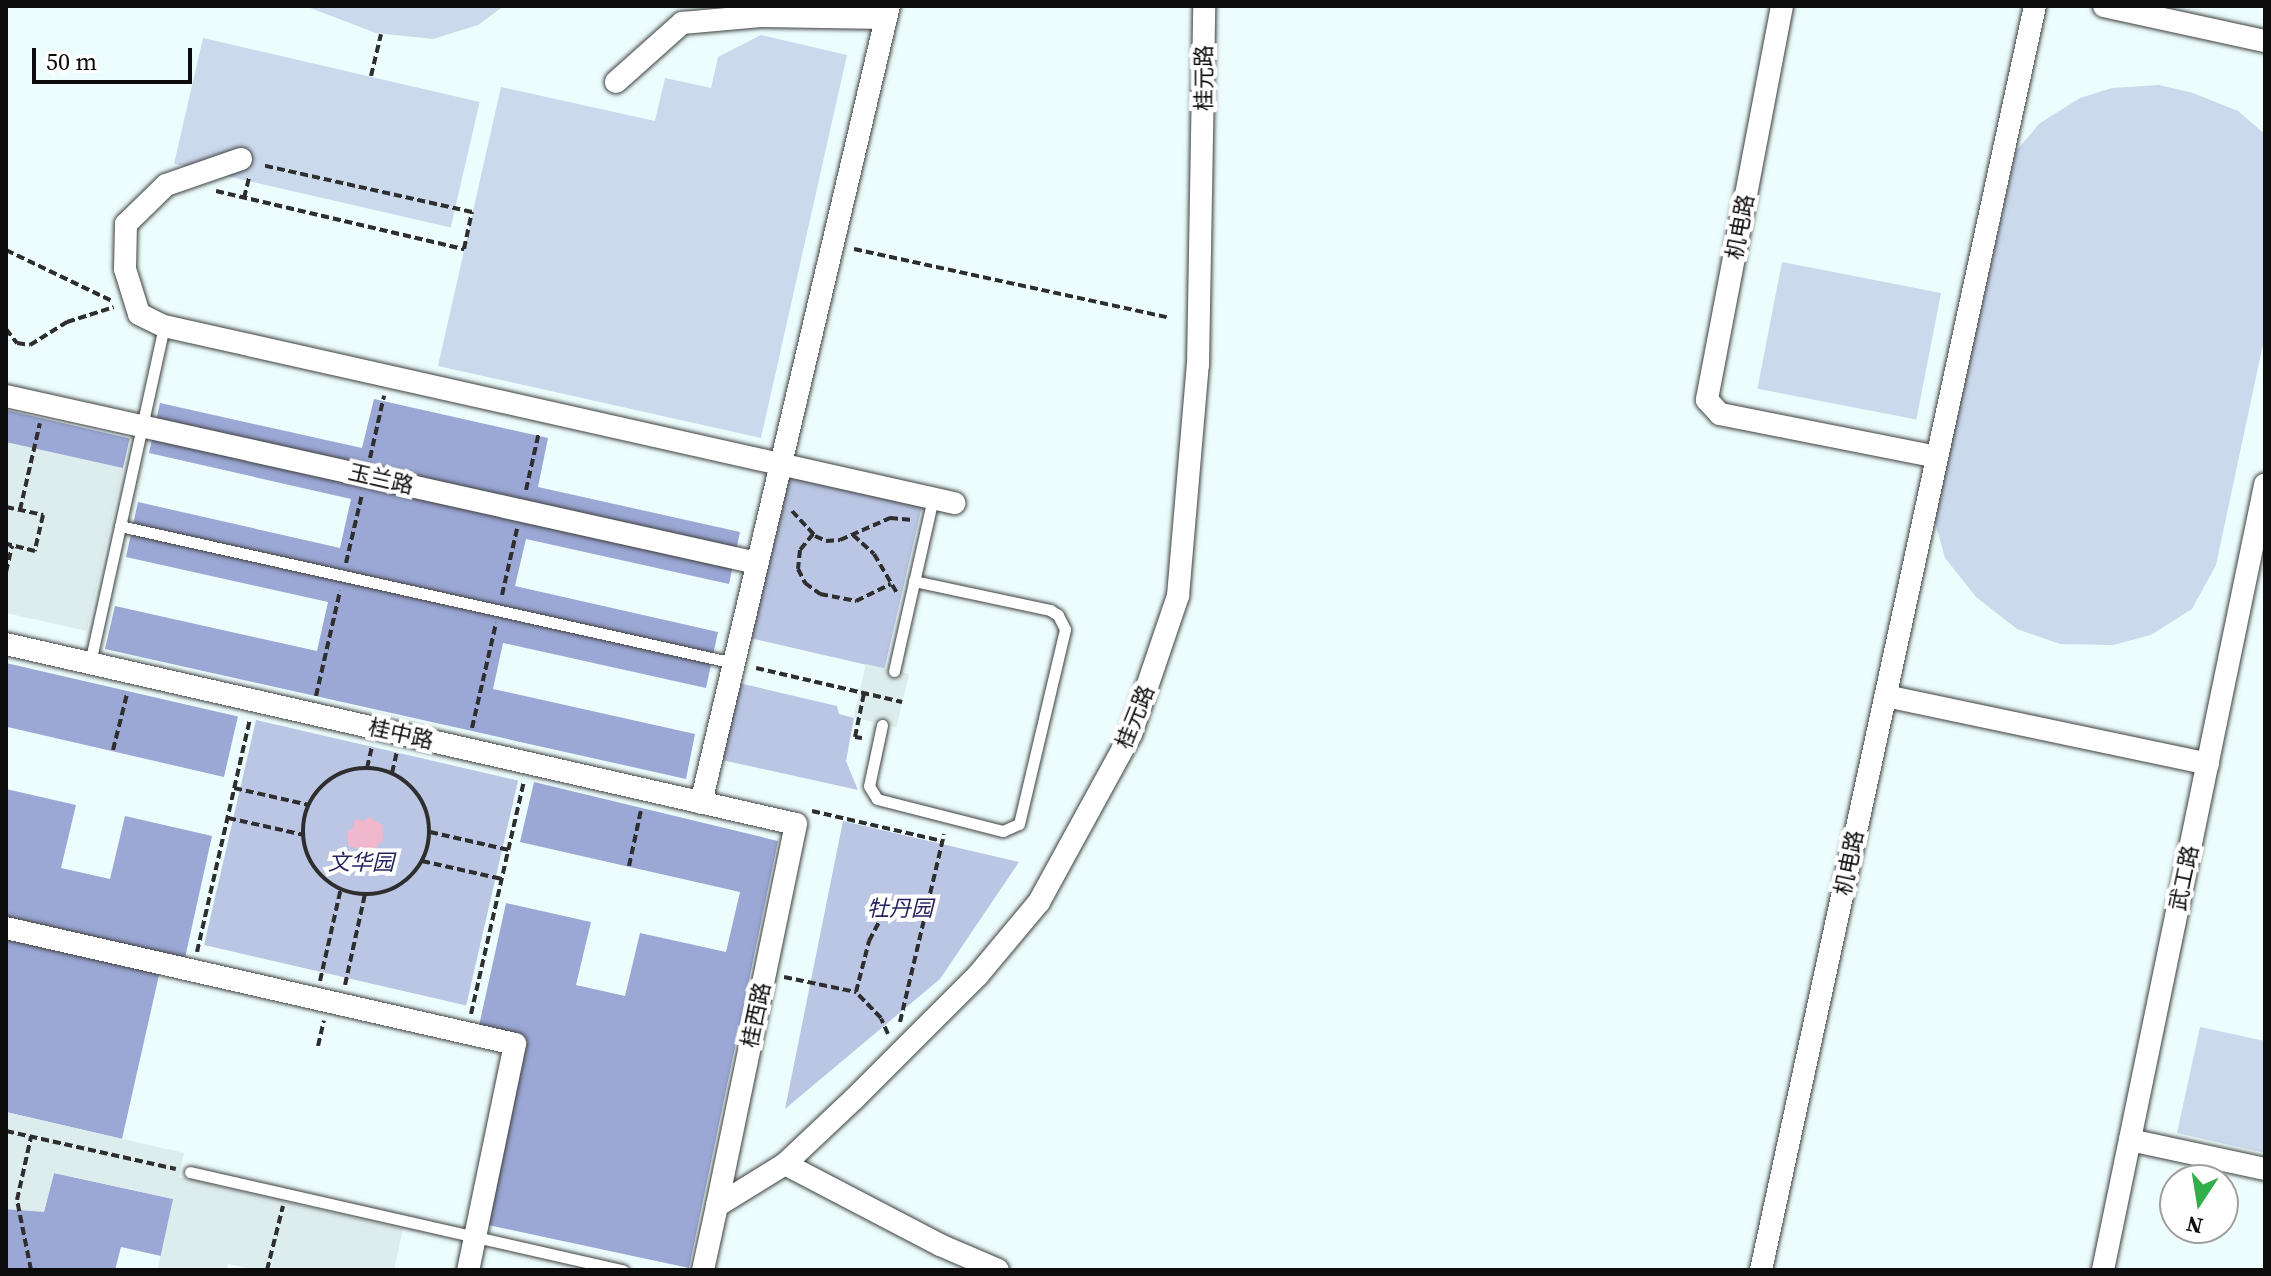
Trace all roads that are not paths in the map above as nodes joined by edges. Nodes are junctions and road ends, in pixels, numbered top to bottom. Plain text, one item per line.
1 (1204, 6) edge
2 (1782, 6) edge
3 (2035, 6) edge
4 (2104, 6) edge
5 (888, 12) edge
6 (2265, 41) edge
7 (616, 82) dead end
8 (247, 161) road end
9 (164, 326) junction
10 (6, 396) edge
11 (142, 426) junction
12 (1937, 457) junction
13 (780, 464) junction
14 (2265, 485) edge
15 (943, 500) joint
16 (120, 526) junction
17 (757, 563) junction
18 (914, 581) junction
19 (6, 644) edge
20 (90, 663) junction
21 (734, 663) junction
22 (894, 671) dead end
23 (1886, 696) junction
24 (882, 725) dead end
25 (2208, 764) junction
26 (701, 803) junction
27 (796, 824) joint
28 (6, 928) edge
29 (2130, 1140) junction
30 (785, 1164) junction
31 (2265, 1169) edge
32 (190, 1172) road end
33 (717, 1206) junction
34 (475, 1237) junction
35 (468, 1270) edge
36 (623, 1270) edge
37 (703, 1270) edge
38 (998, 1270) edge
39 (1761, 1270) edge
40 (2103, 1270) edge

1 - 30 street, 桂元路
2 - 12 street, 机电路
3 - 12 street, 机电路
4 - 6 street
5 - 7 street
5 - 13 street
8 - 9 street
9 - 11 lane
9 - 13 street
10 - 11 street, 玉兰路
11 - 16 lane
11 - 17 street, 玉兰路
12 - 23 street, 机电路
13 - 15 street
13 - 17 street
14 - 25 street, 武工路
15 - 18 lane
16 - 20 lane
16 - 21 lane
17 - 21 street
18 - 22 lane
18 - 24 lane
19 - 20 street, 桂中路
20 - 26 street, 桂中路
21 - 26 street
23 - 25 street
23 - 39 street, 机电路
25 - 29 street, 武工路
26 - 27 street, 桂中路
27 - 33 street, 桂西路
28 - 34 street
29 - 31 street
29 - 40 street, 武工路
30 - 33 street, 桂元路
30 - 38 street
32 - 34 lane
33 - 37 street
34 - 35 street
34 - 36 lane

